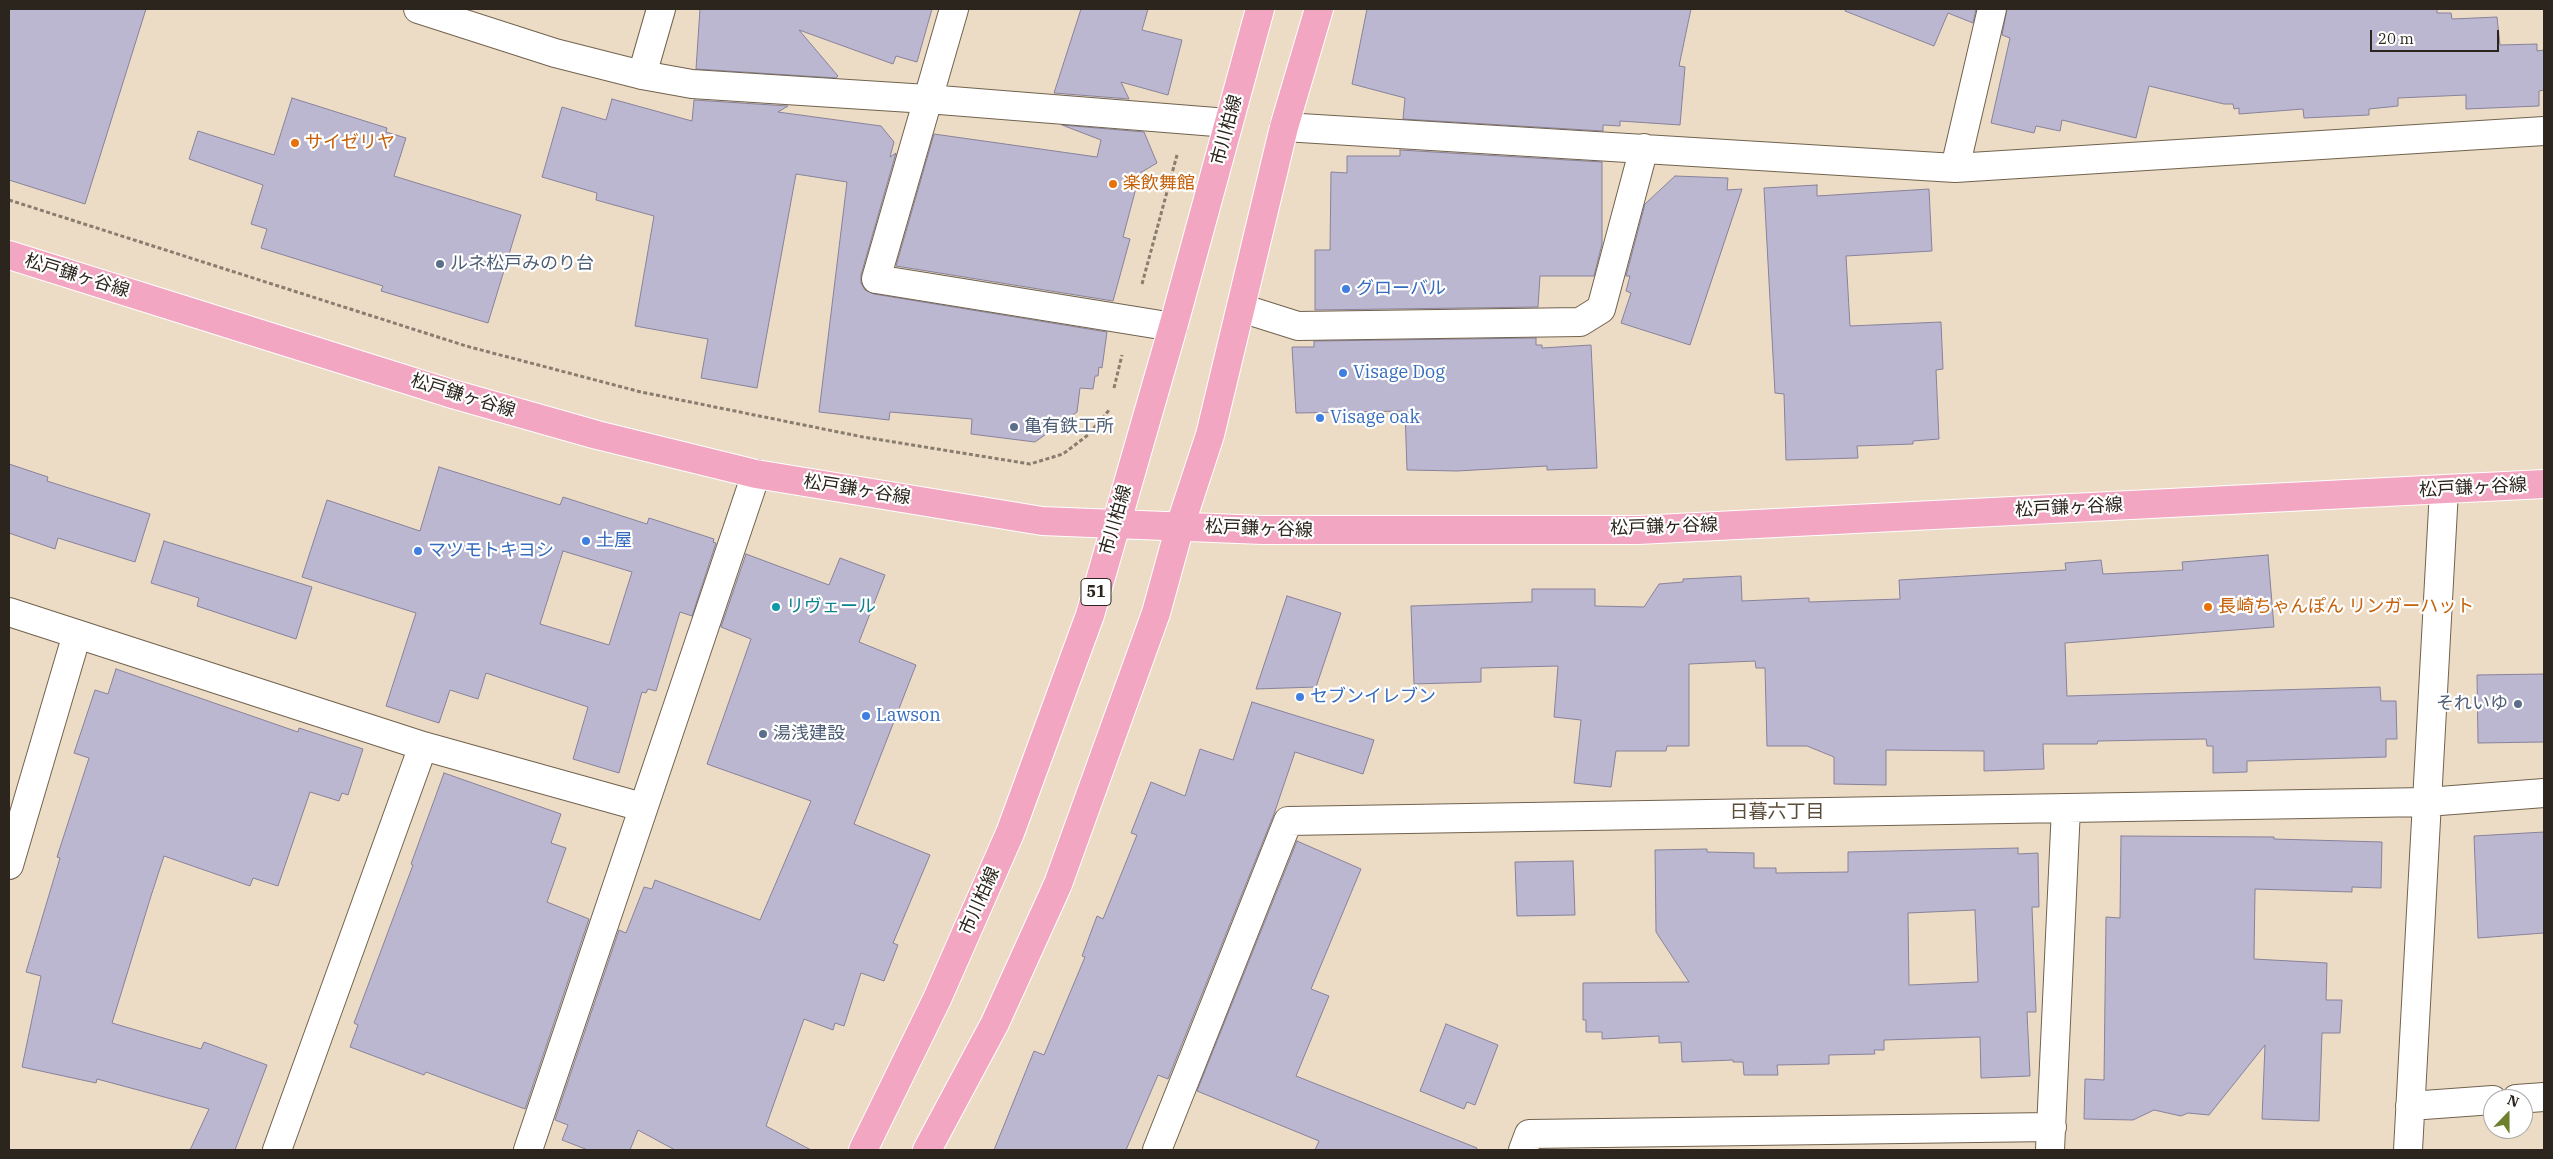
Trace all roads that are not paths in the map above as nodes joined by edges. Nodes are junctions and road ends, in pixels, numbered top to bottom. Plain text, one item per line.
1 (418, 9) edge
2 (661, 9) edge
3 (954, 9) edge
4 (1260, 9) edge
5 (1319, 9) edge
6 (1992, 9) edge
7 (642, 75) junction
8 (927, 99) junction
9 (1228, 123) junction
10 (1284, 126) junction
11 (2544, 131) edge
12 (1644, 148) junction
13 (1955, 168) junction
14 (9, 255) edge
15 (1241, 308) junction
16 (1173, 327) junction
17 (756, 474) junction
18 (2544, 484) edge
19 (2444, 490) junction
20 (1115, 524) junction
21 (1180, 526) junction
22 (9, 612) edge
23 (77, 634) junction
24 (423, 746) junction
25 (2544, 794) edge
26 (2427, 802) junction
27 (642, 807) junction
28 (2066, 808) junction
29 (9, 865) edge
30 (2483, 1101) edge
31 (2410, 1106) junction
32 (2051, 1138) edge
33 (277, 1150) edge
34 (528, 1150) edge
35 (863, 1150) edge
36 (927, 1150) edge
37 (1157, 1150) edge
38 (1523, 1150) edge
39 (2408, 1150) edge

1 - 7 street
2 - 7 street
3 - 8 street
4 - 9 main road, 市川柏線 / 51
5 - 10 main road
6 - 13 street
7 - 8 street
8 - 9 street
8 - 16 street
9 - 16 main road, 市川柏線 / 51
10 - 12 street
10 - 15 main road
11 - 13 street
12 - 13 street
12 - 15 street
14 - 17 main road, 松戸鎌ヶ谷線
15 - 21 main road
16 - 20 main road, 市川柏線 / 51
17 - 20 main road, 松戸鎌ヶ谷線
17 - 27 street
18 - 19 main road, 松戸鎌ヶ谷線
19 - 21 main road, 松戸鎌ヶ谷線
19 - 26 street
20 - 21 main road, 松戸鎌ヶ谷線
20 - 35 main road, 市川柏線 / 51
21 - 36 main road
22 - 23 street
23 - 24 street
23 - 29 street
24 - 27 street
24 - 33 street
25 - 26 street
26 - 28 street
26 - 31 street
27 - 34 street
28 - 32 street
28 - 37 street
30 - 31 street
31 - 39 street
32 - 38 street

